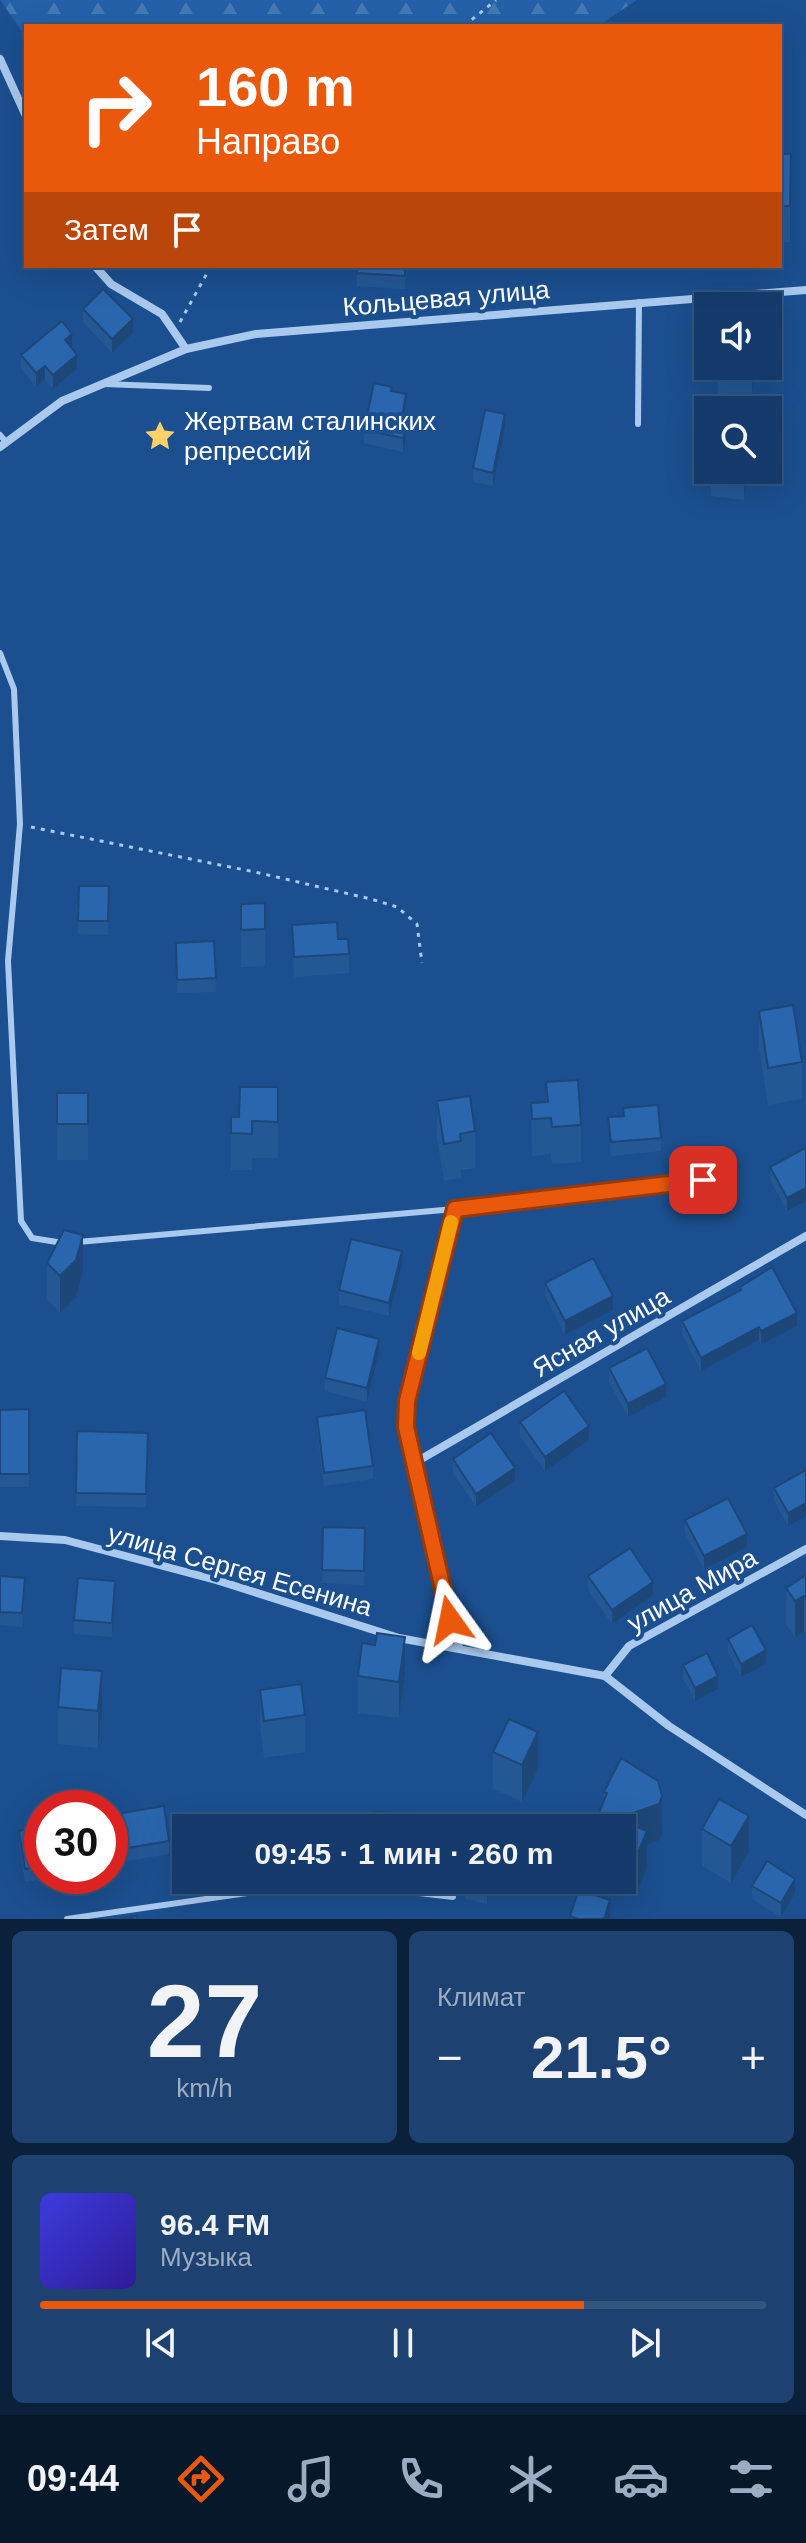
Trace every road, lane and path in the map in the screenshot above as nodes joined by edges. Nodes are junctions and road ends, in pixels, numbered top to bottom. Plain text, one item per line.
1 (496, 0) edge
2 (466, 24) edge
3 (0, 59) edge
4 (24, 112) edge
5 (97, 268) edge
6 (210, 268) edge
7 (806, 290) edge
8 (639, 302) junction
9 (174, 332) junction
10 (186, 349) junction
11 (102, 384) junction
12 (209, 388) dead end
13 (638, 424) dead end
14 (2, 441) edge
15 (0, 653) edge
16 (20, 824) junction
17 (422, 963) dead end
18 (703, 1180) dead end
19 (455, 1209) junction
20 (806, 1236) edge
21 (416, 1462) junction
22 (0, 1536) edge
23 (806, 1549) edge
24 (459, 1647) junction
25 (605, 1676) junction
26 (806, 1815) edge
27 (453, 1897) dead end
28 (67, 1919) edge

1 - 2 path
3 - 4 street
5 - 9 street
6 - 9 path
7 - 8 street, Кольцевая улица
8 - 10 street, Кольцевая улица
8 - 13 lane
9 - 10 street
10 - 11 street, Кольцевая улица
11 - 12 lane
11 - 14 street, Кольцевая улица
15 - 16 lane
16 - 17 path
16 - 19 lane
18 - 19 lane
19 - 21 street
20 - 21 street, Ясная улица
21 - 24 street
22 - 24 street, улица Сергея Есенина
23 - 25 street, улица Мира
24 - 25 street, улица Сергея Есенина
25 - 26 street, улица Сергея Есенина
27 - 28 lane

